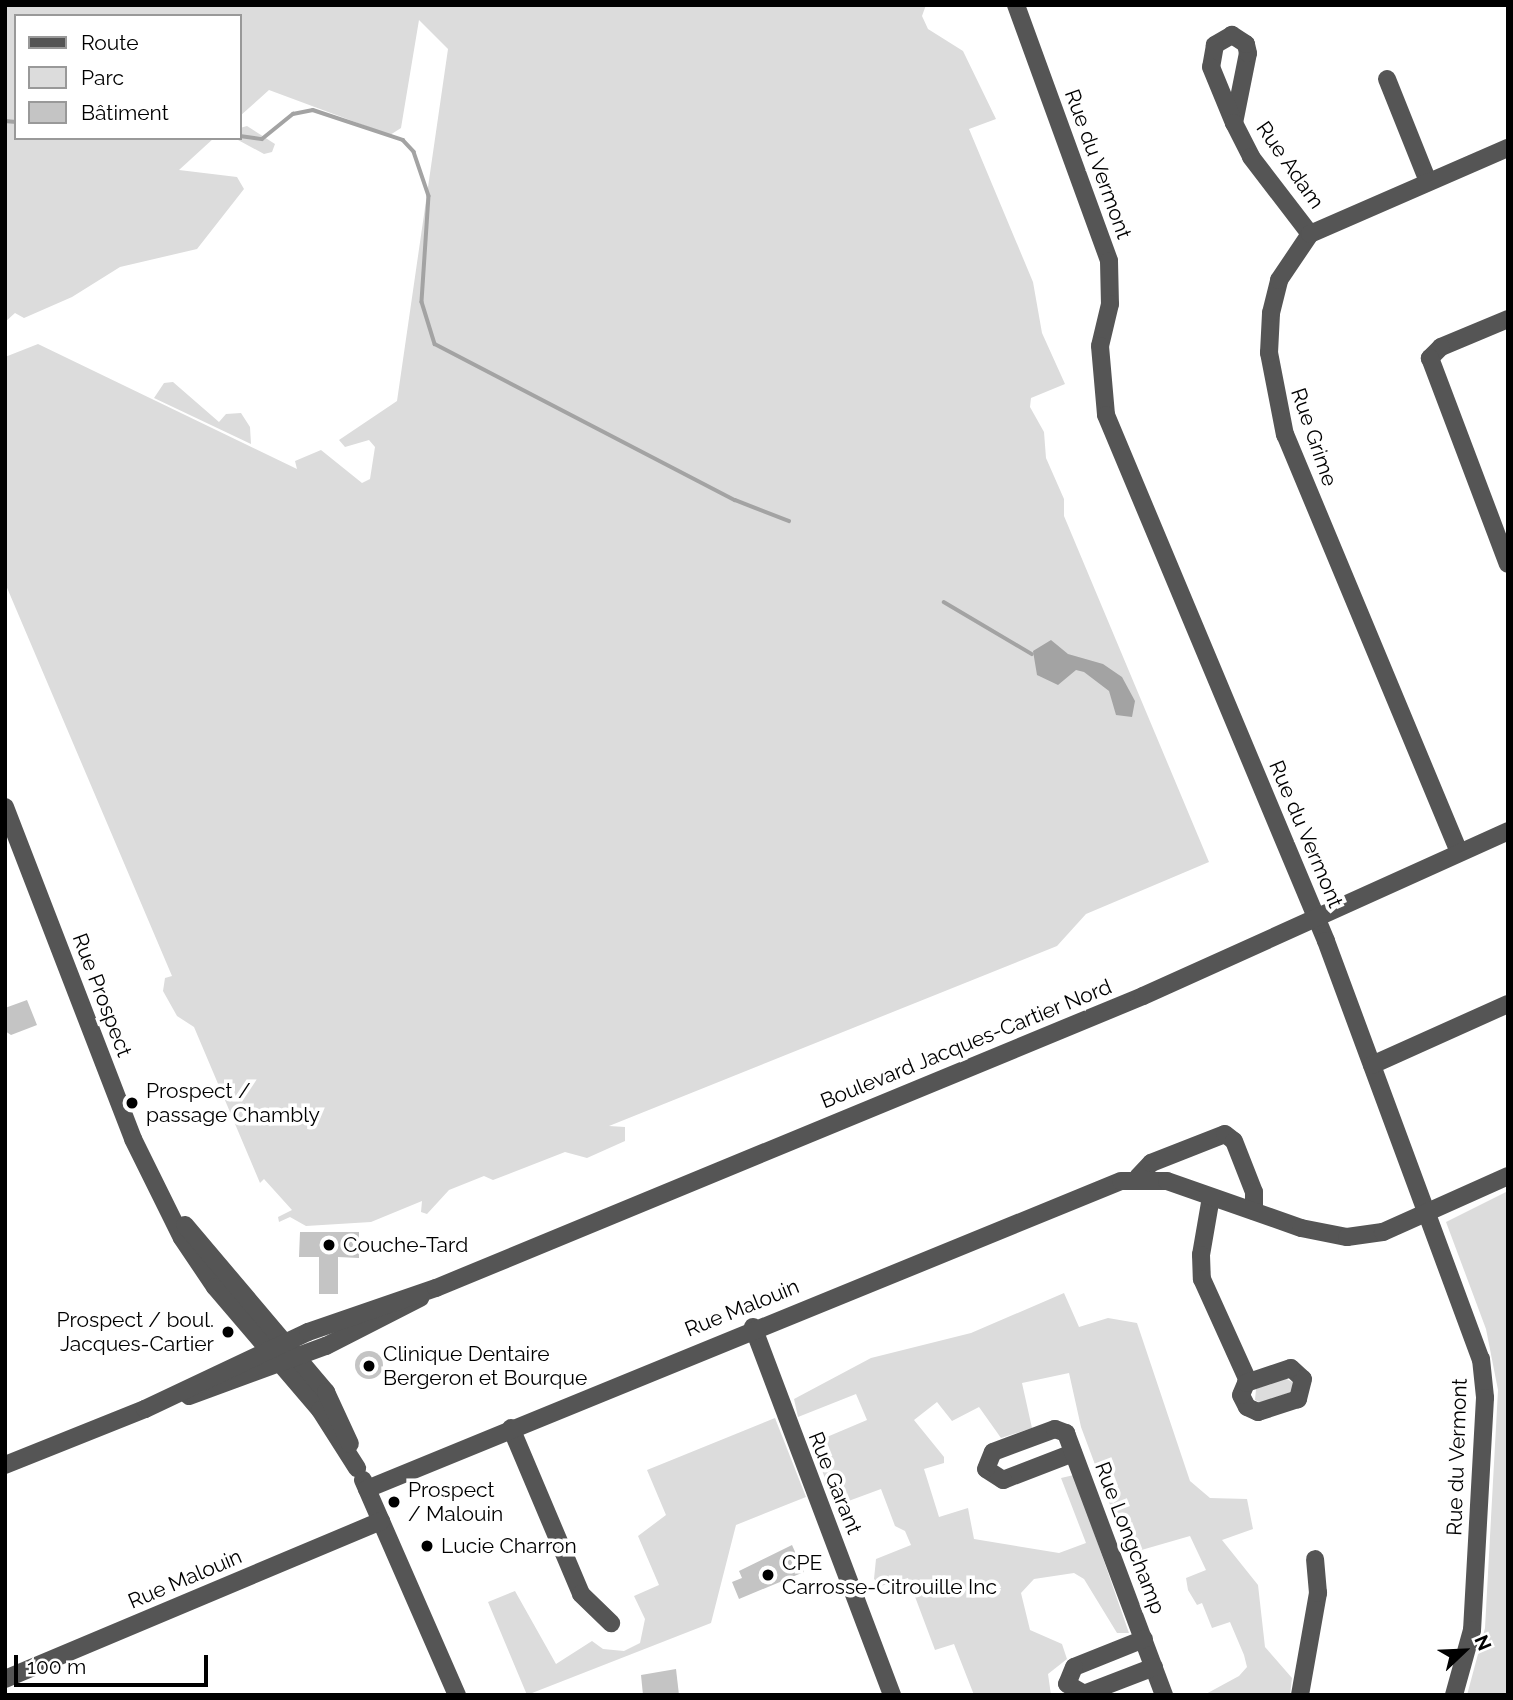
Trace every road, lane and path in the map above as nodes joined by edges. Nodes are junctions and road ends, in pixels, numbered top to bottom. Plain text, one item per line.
1 (1016, 5) edge
2 (1387, 79) dead end
3 (1234, 123) dead end
4 (1508, 148) edge
5 (1427, 179) junction
6 (1310, 234) junction
7 (1508, 319) edge
8 (1508, 564) edge
9 (5, 807) edge
10 (1508, 831) edge
11 (1460, 852) junction
12 (1316, 918) junction
13 (1508, 1004) edge
14 (1372, 1065) junction
15 (1508, 1176) edge
16 (1138, 1177) junction
17 (1211, 1197) junction
18 (163, 1198) junction
19 (1254, 1211) junction
20 (1428, 1213) junction
21 (436, 1288) junction
22 (753, 1327) junction
23 (285, 1342) junction
24 (268, 1350) junction
25 (298, 1357) junction
26 (281, 1364) junction
27 (1248, 1381) dead end
28 (145, 1409) junction
29 (511, 1428) junction
30 (1073, 1453) dead end
31 (5, 1465) edge
32 (357, 1468) junction
33 (367, 1489) junction
34 (381, 1521) junction
35 (1315, 1559) dead end
36 (611, 1623) dead end
37 (1143, 1639) junction
38 (1154, 1667) junction
39 (5, 1679) edge
40 (457, 1695) edge
41 (892, 1695) edge
42 (1164, 1695) edge
43 (1300, 1695) edge
44 (1454, 1695) edge

1 - 12 street, Rue du Vermont
2 - 5 street
3 - 6 street, Rue Adam
4 - 5 street
5 - 6 street
6 - 11 street, Rue Grime
7 - 8 street
9 - 18 street, Rue Prospect
10 - 11 street, Boulevard Jacques-Cartier Nord
11 - 12 street, Boulevard Jacques-Cartier Nord
12 - 14 street, Rue du Vermont
12 - 21 street, Boulevard Jacques-Cartier Nord
13 - 14 street
14 - 20 street, Rue du Vermont
15 - 20 street
16 - 17 street
16 - 19 street, Rue Malouin
16 - 22 street, Rue Malouin
17 - 19 street
17 - 27 street
18 - 23 street, Rue Prospect
18 - 24 street, Rue Prospect
19 - 20 street
20 - 44 street, Rue du Vermont
21 - 23 street, Boulevard Jacques-Cartier Nord
21 - 25 street, Boulevard Jacques-Cartier Nord
22 - 29 street, Rue Malouin
22 - 41 street, Rue Garant
23 - 24 street, Boulevard Jacques-Cartier Nord
23 - 25 street, Rue Prospect
24 - 26 street, Rue Prospect
24 - 28 street, Boulevard Jacques-Cartier Nord
25 - 26 street, Boulevard Jacques-Cartier Nord
25 - 32 street, Rue Prospect
26 - 28 street, Boulevard Jacques-Cartier Nord
26 - 32 street, Rue Prospect
28 - 31 street, Boulevard Jacques-Cartier Nord
29 - 33 street, Rue Malouin
29 - 36 street
30 - 37 street, Rue Longchamp
32 - 33 street, Rue Prospect
33 - 34 street, Rue Prospect
34 - 39 street, Rue Malouin
34 - 40 street, Rue Prospect
35 - 43 street
37 - 38 street, Rue Longchamp
37 - 38 street, Rue Longchamp
38 - 42 street, Rue Longchamp

